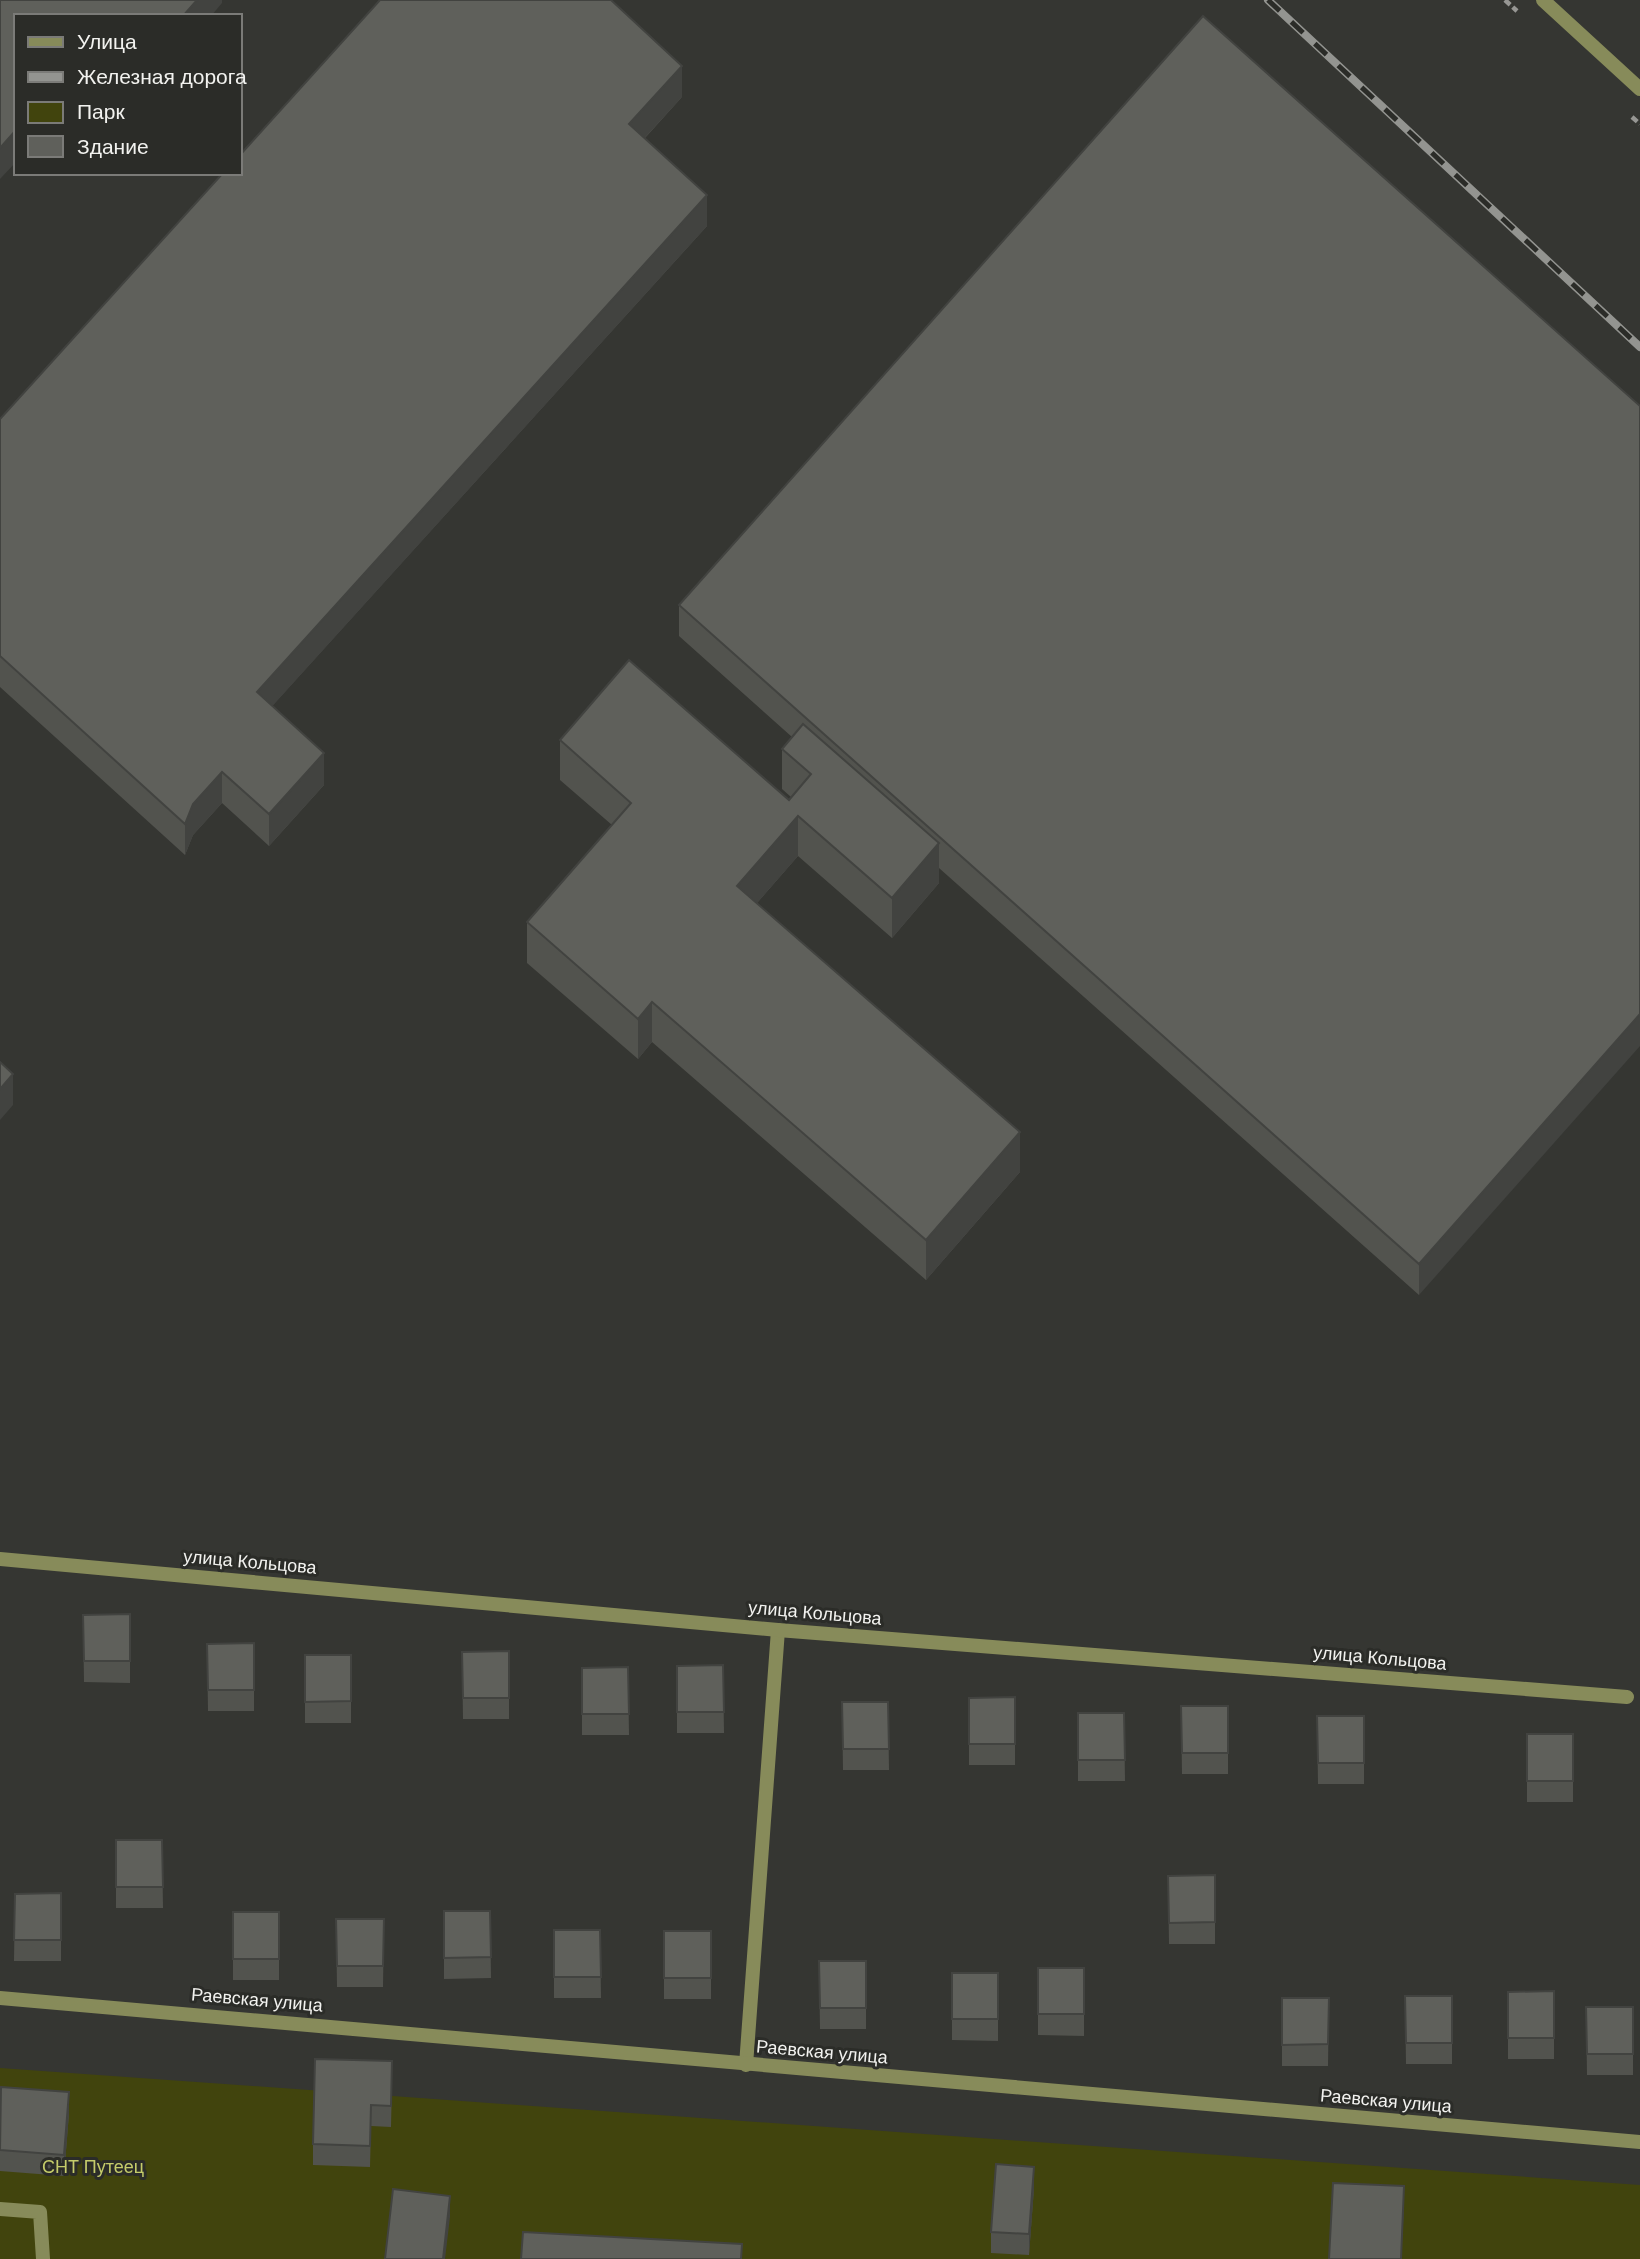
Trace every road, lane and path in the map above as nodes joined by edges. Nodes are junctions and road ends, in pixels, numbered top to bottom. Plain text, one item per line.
1 (1543, 0) edge
2 (1640, 89) edge
3 (0, 1559) edge
4 (778, 1630) junction
5 (1627, 1697) dead end
6 (0, 1998) edge
7 (746, 2065) junction
8 (1640, 2142) edge
9 (0, 2209) edge
10 (43, 2259) edge

1 - 2 street
3 - 4 street, улица Кольцова
4 - 5 street, улица Кольцова
4 - 7 street
6 - 7 street, Раевская улица
7 - 8 street, Раевская улица
9 - 10 street

